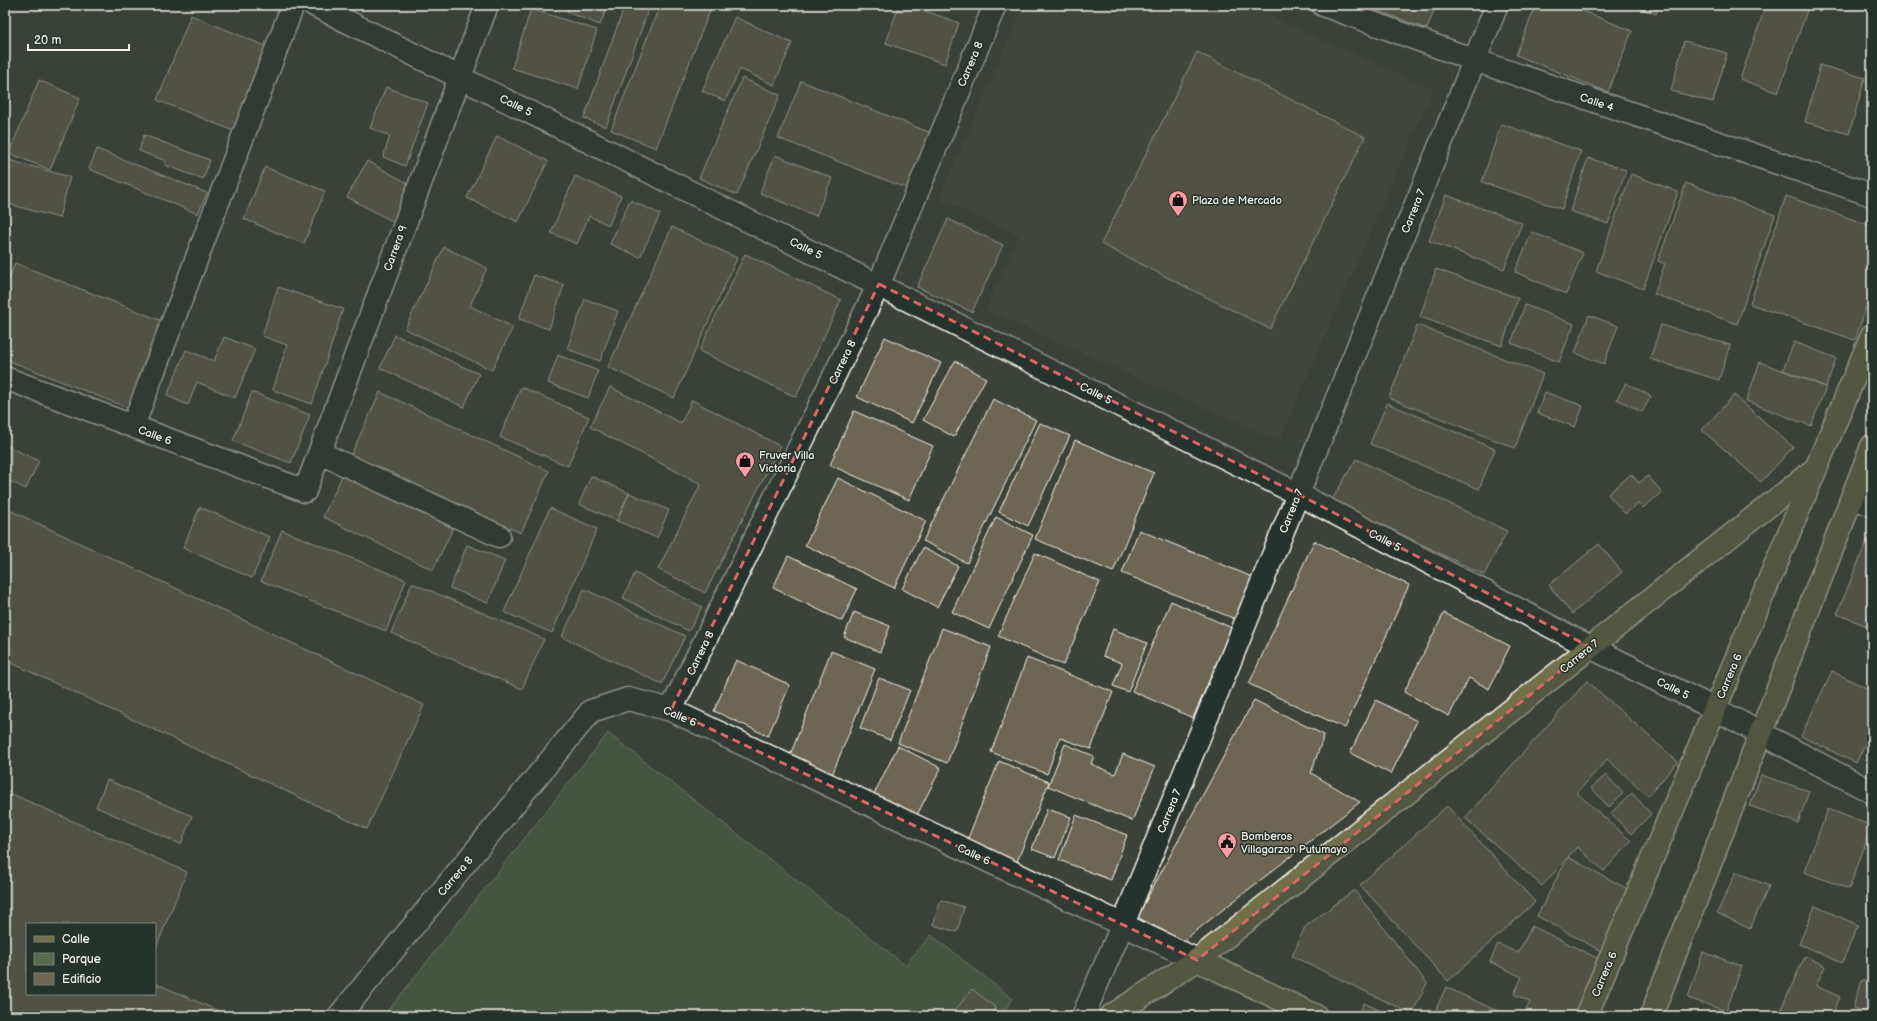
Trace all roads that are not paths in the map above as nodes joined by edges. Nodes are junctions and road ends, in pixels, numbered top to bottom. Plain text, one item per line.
1 (293, 5) edge
2 (314, 5) edge
3 (487, 5) edge
4 (995, 5) edge
5 (1323, 5) edge
6 (1497, 5) edge
7 (1474, 60) junction
8 (459, 77) junction
9 (1872, 195) edge
10 (879, 284) junction
11 (1872, 335) edge
12 (5, 378) edge
13 (133, 426) junction
14 (1872, 446) edge
15 (320, 453) junction
16 (1816, 468) junction
17 (305, 491) joint
18 (1298, 494) junction
19 (1862, 501) edge
20 (499, 536) dead end
21 (1590, 647) junction
22 (628, 699) joint
23 (1715, 709) junction
24 (671, 710) junction
25 (1760, 734) junction
26 (1872, 792) edge
27 (1123, 924) junction
28 (1197, 960) junction
29 (339, 1016) edge
30 (1083, 1016) edge
31 (1111, 1016) edge
32 (1316, 1016) edge
33 (1586, 1016) edge
34 (1651, 1016) edge

1 - 13 street
2 - 8 street, Calle 5
3 - 8 street, Carrera 9
4 - 10 street, Carrera 8
5 - 7 street, Calle 4
6 - 7 street, Carrera 7
7 - 9 street, Calle 4
7 - 18 street, Carrera 7
8 - 10 street, Calle 5
8 - 15 street, Carrera 9
10 - 18 street, Calle 5
10 - 24 street, Carrera 8
11 - 16 main road, Carrera 6
12 - 13 street, Calle 6
13 - 17 street, Calle 6
14 - 19 main road
15 - 17 street, Carrera 9
15 - 20 street
16 - 21 main road, Carrera 7
16 - 23 main road, Carrera 6
18 - 21 street, Calle 5
18 - 27 street, Carrera 7
19 - 25 main road
21 - 23 street, Calle 5
21 - 28 main road, Carrera 7
22 - 24 street, Calle 6
22 - 29 street, Carrera 8
23 - 25 street, Calle 5
23 - 33 main road, Carrera 6
24 - 27 street, Calle 6
25 - 26 street, Calle 5
25 - 34 main road
27 - 28 street, Calle 6
27 - 30 street, Carrera 7
28 - 31 main road, Carrera 7
28 - 32 main road, Calle 6

